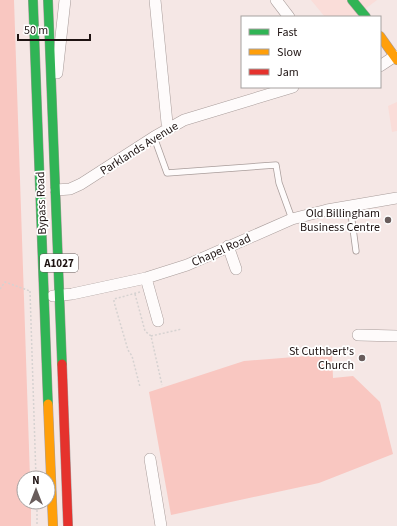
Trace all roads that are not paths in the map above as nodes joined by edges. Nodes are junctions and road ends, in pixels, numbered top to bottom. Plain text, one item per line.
1 (33, 0) edge
2 (48, 0) edge
3 (65, 0) edge
4 (155, 0) edge
5 (276, 0) edge
6 (352, 0) edge
7 (288, 16) edge
8 (365, 16) edge
9 (381, 37) edge
10 (395, 52) edge
11 (381, 65) edge
12 (290, 88) edge
13 (53, 112) junction
14 (169, 128) junction
15 (154, 137) junction
16 (56, 190) junction
17 (397, 198) edge
18 (350, 206) junction
19 (292, 219) junction
20 (228, 246) junction
21 (356, 251) dead end
22 (236, 269) dead end
23 (146, 278) junction
24 (60, 296) junction
25 (44, 297) junction
26 (158, 321) dead end
27 (358, 335) dead end
28 (397, 336) edge
29 (150, 459) dead end
30 (53, 526) edge
31 (68, 526) edge
32 (161, 526) edge

1 - 25 main road, Bypass Road / A1027
2 - 13 main road, Bypass Road / A1027
3 - 13 street, Bypass Road
4 - 14 street
5 - 7 street
6 - 8 main road
9 - 10 main road
10 - 11 street
12 - 14 street, Parklands Avenue
13 - 16 main road, Bypass Road / A1027
14 - 15 street, Parklands Avenue
15 - 16 street, Parklands Avenue
15 - 19 lane
16 - 24 main road, Bypass Road / A1027
17 - 18 street, Chapel Road
18 - 19 street, Chapel Road
18 - 21 lane
19 - 20 street, Chapel Road
20 - 22 street
20 - 23 street, Chapel Road
23 - 24 street, Chapel Road
23 - 26 street
24 - 25 street, Chapel Road
24 - 31 main road, Bypass Road / A1027
25 - 30 main road, Bypass Road / A1027
27 - 28 street
29 - 32 street

